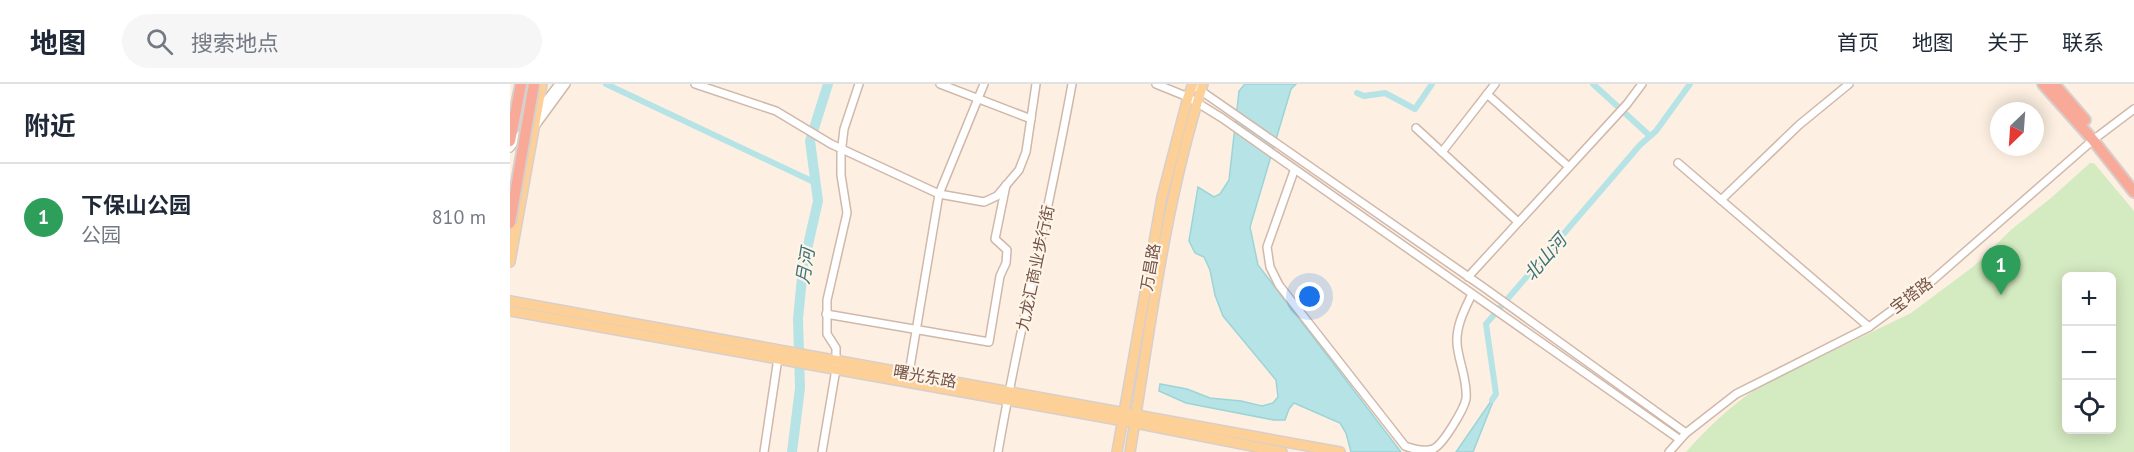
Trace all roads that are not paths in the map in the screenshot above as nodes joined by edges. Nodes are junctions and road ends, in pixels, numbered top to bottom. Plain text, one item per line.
1 (520, 84) edge
2 (534, 84) edge
3 (542, 84) edge
4 (559, 84) edge
5 (566, 84) edge
6 (695, 84) edge
7 (859, 84) edge
8 (940, 84) edge
9 (984, 84) edge
10 (1036, 84) edge
11 (1072, 84) edge
12 (1156, 84) edge
13 (1495, 84) edge
14 (1642, 84) edge
15 (1849, 84) edge
16 (2043, 84) edge
17 (2054, 84) edge
18 (1196, 86) edge
19 (1487, 94) junction
20 (978, 99) junction
21 (1192, 99) junction
22 (2134, 109) edge
23 (536, 114) junction
24 (1031, 119) junction
25 (534, 127) junction
26 (1416, 128) dead end
27 (2096, 138) junction
28 (510, 141) edge
29 (510, 148) edge
30 (842, 149) junction
31 (1442, 152) junction
32 (1678, 163) dead end
33 (1569, 167) junction
34 (1294, 171) junction
35 (2134, 182) edge
36 (1006, 185) junction
37 (2134, 192) edge
38 (939, 194) junction
39 (1721, 200) junction
40 (510, 222) edge
41 (1518, 222) junction
42 (510, 262) edge
43 (1468, 277) junction
44 (1472, 294) junction
45 (510, 301) edge
46 (510, 310) edge
47 (826, 314) junction
48 (1869, 327) junction
49 (916, 330) junction
50 (789, 356) junction
51 (778, 358) junction
52 (836, 364) junction
53 (909, 373) junction
54 (1007, 396) junction
55 (1123, 417) junction
56 (1136, 419) junction
57 (1686, 433) junction
58 (1679, 440) junction
59 (764, 452) edge
60 (822, 452) edge
61 (998, 452) edge
62 (1118, 452) edge
63 (1130, 452) edge
64 (1282, 452) edge
65 (1340, 452) edge
66 (1669, 452) edge

1 - 28 highway
2 - 40 highway, bridge
3 - 23 main road
4 - 23 street
5 - 25 street
6 - 30 street
7 - 30 street
8 - 20 street
9 - 20 street
10 - 24 street
11 - 54 street, 九龙汇商业步行街
12 - 21 street
13 - 19 street
14 - 33 street
15 - 39 street
16 - 27 highway
17 - 27 highway
18 - 21 main road, 万昌路
18 - 43 street
19 - 31 street
19 - 33 street
20 - 24 street
20 - 38 street
21 - 34 street
21 - 55 main road, 万昌路
21 - 56 main road, 万昌路
22 - 27 street, 宝塔路
23 - 25 main road
23 - 29 street
24 - 36 street
25 - 42 main road
26 - 31 street
27 - 35 highway
27 - 37 highway
27 - 48 street, 宝塔路
30 - 38 street
30 - 47 street
31 - 41 street
32 - 39 street
33 - 41 street
34 - 44 street
34 - 44 street
36 - 38 street
36 - 49 street
38 - 49 street
39 - 48 street
41 - 43 street
43 - 57 street
44 - 58 street
45 - 50 main road, 曙光东路
46 - 51 main road, 曙光东路
47 - 49 street
47 - 52 street
48 - 57 street, 宝塔路
49 - 53 street
50 - 51 main road, 曙光东路
50 - 52 main road, 曙光东路
51 - 59 street
52 - 53 main road, 曙光东路
52 - 54 main road, 曙光东路
52 - 60 street
53 - 54 main road, 曙光东路
54 - 55 main road, 曙光东路
54 - 61 street, 九龙汇商业步行街
55 - 56 main road, 曙光东路
55 - 62 main road, 万昌路
56 - 63 main road, 万昌路
56 - 64 main road, 曙光东路
56 - 65 main road, 曙光东路
57 - 58 street, 宝塔路
58 - 66 street, 宝塔路

